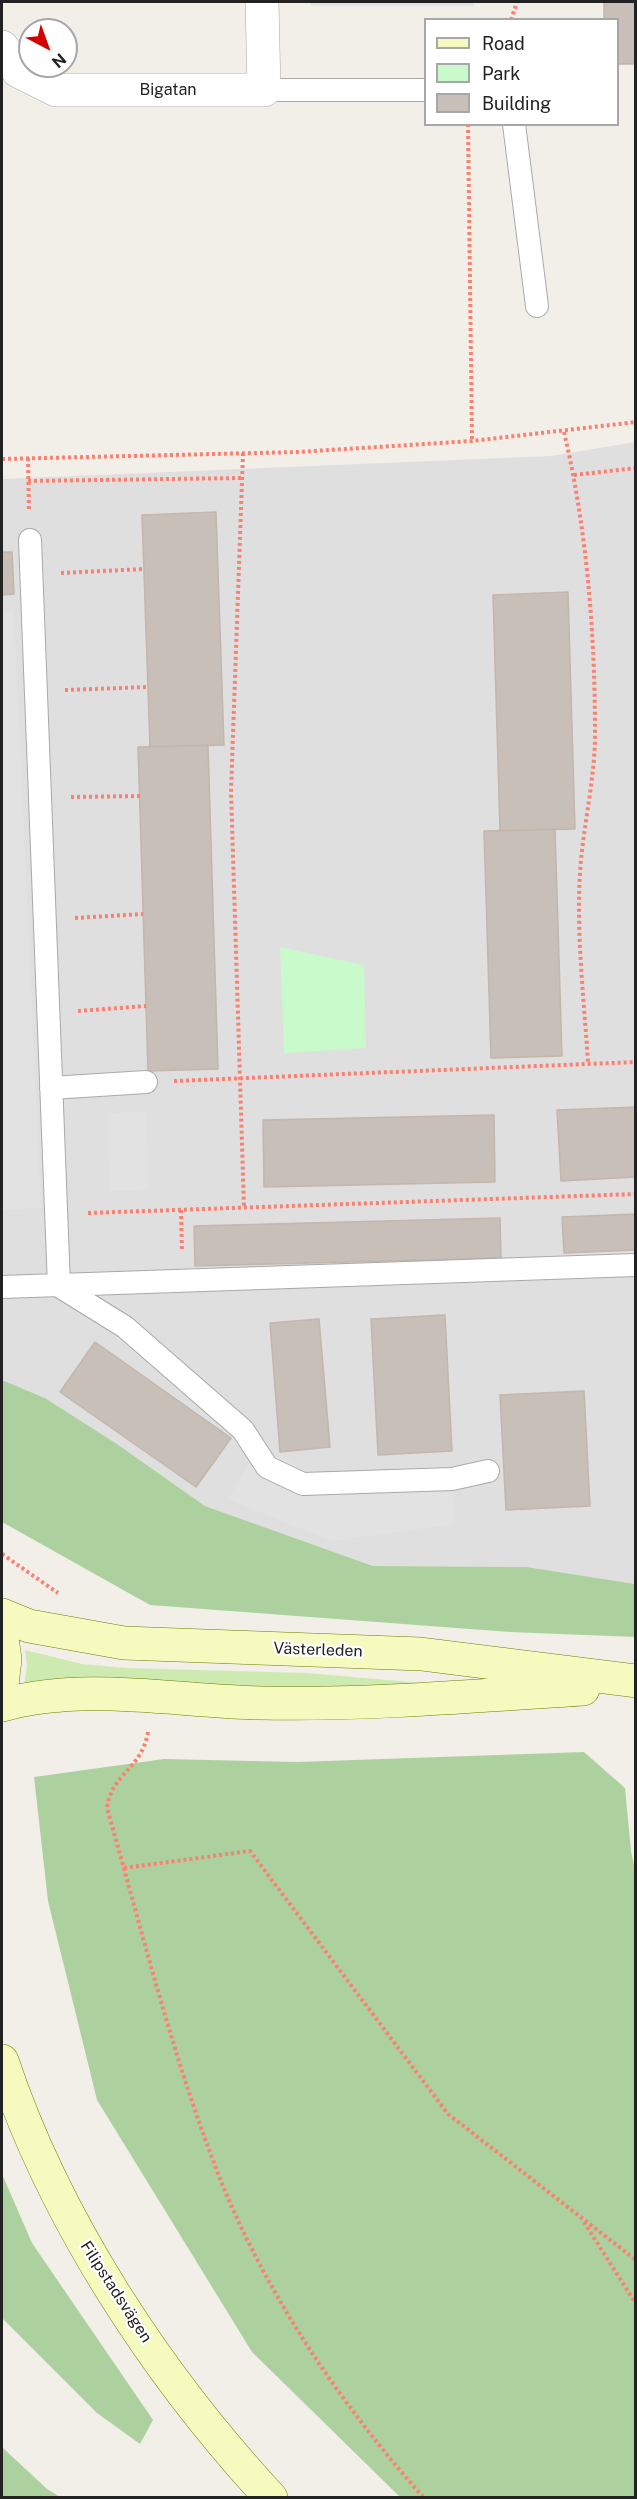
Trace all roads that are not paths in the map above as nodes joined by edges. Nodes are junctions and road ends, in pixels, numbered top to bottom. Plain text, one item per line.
1 (262, 2) edge
2 (2, 47) edge
3 (264, 90) junction
4 (424, 90) edge
5 (514, 126) edge
6 (537, 306) dead end
7 (30, 540) road end
8 (146, 1082) road end
9 (51, 1088) junction
10 (636, 1265) edge
11 (59, 1286) junction
12 (2, 1287) edge
13 (488, 1471) dead end
14 (2, 1615) edge
15 (2, 1639) edge
16 (636, 1683) edge
17 (2, 1685) edge
18 (2, 1706) edge
19 (2, 2061) edge
20 (271, 2498) edge

1 - 3 street
2 - 3 street, Bigatan
3 - 4 lane
5 - 6 lane
7 - 9 lane
8 - 9 lane
9 - 11 lane
10 - 11 lane
11 - 12 lane
11 - 13 lane
14 - 16 street, Västerleden
15 - 17 street
16 - 18 street, Västerleden
19 - 20 street, Filipstadsvägen

